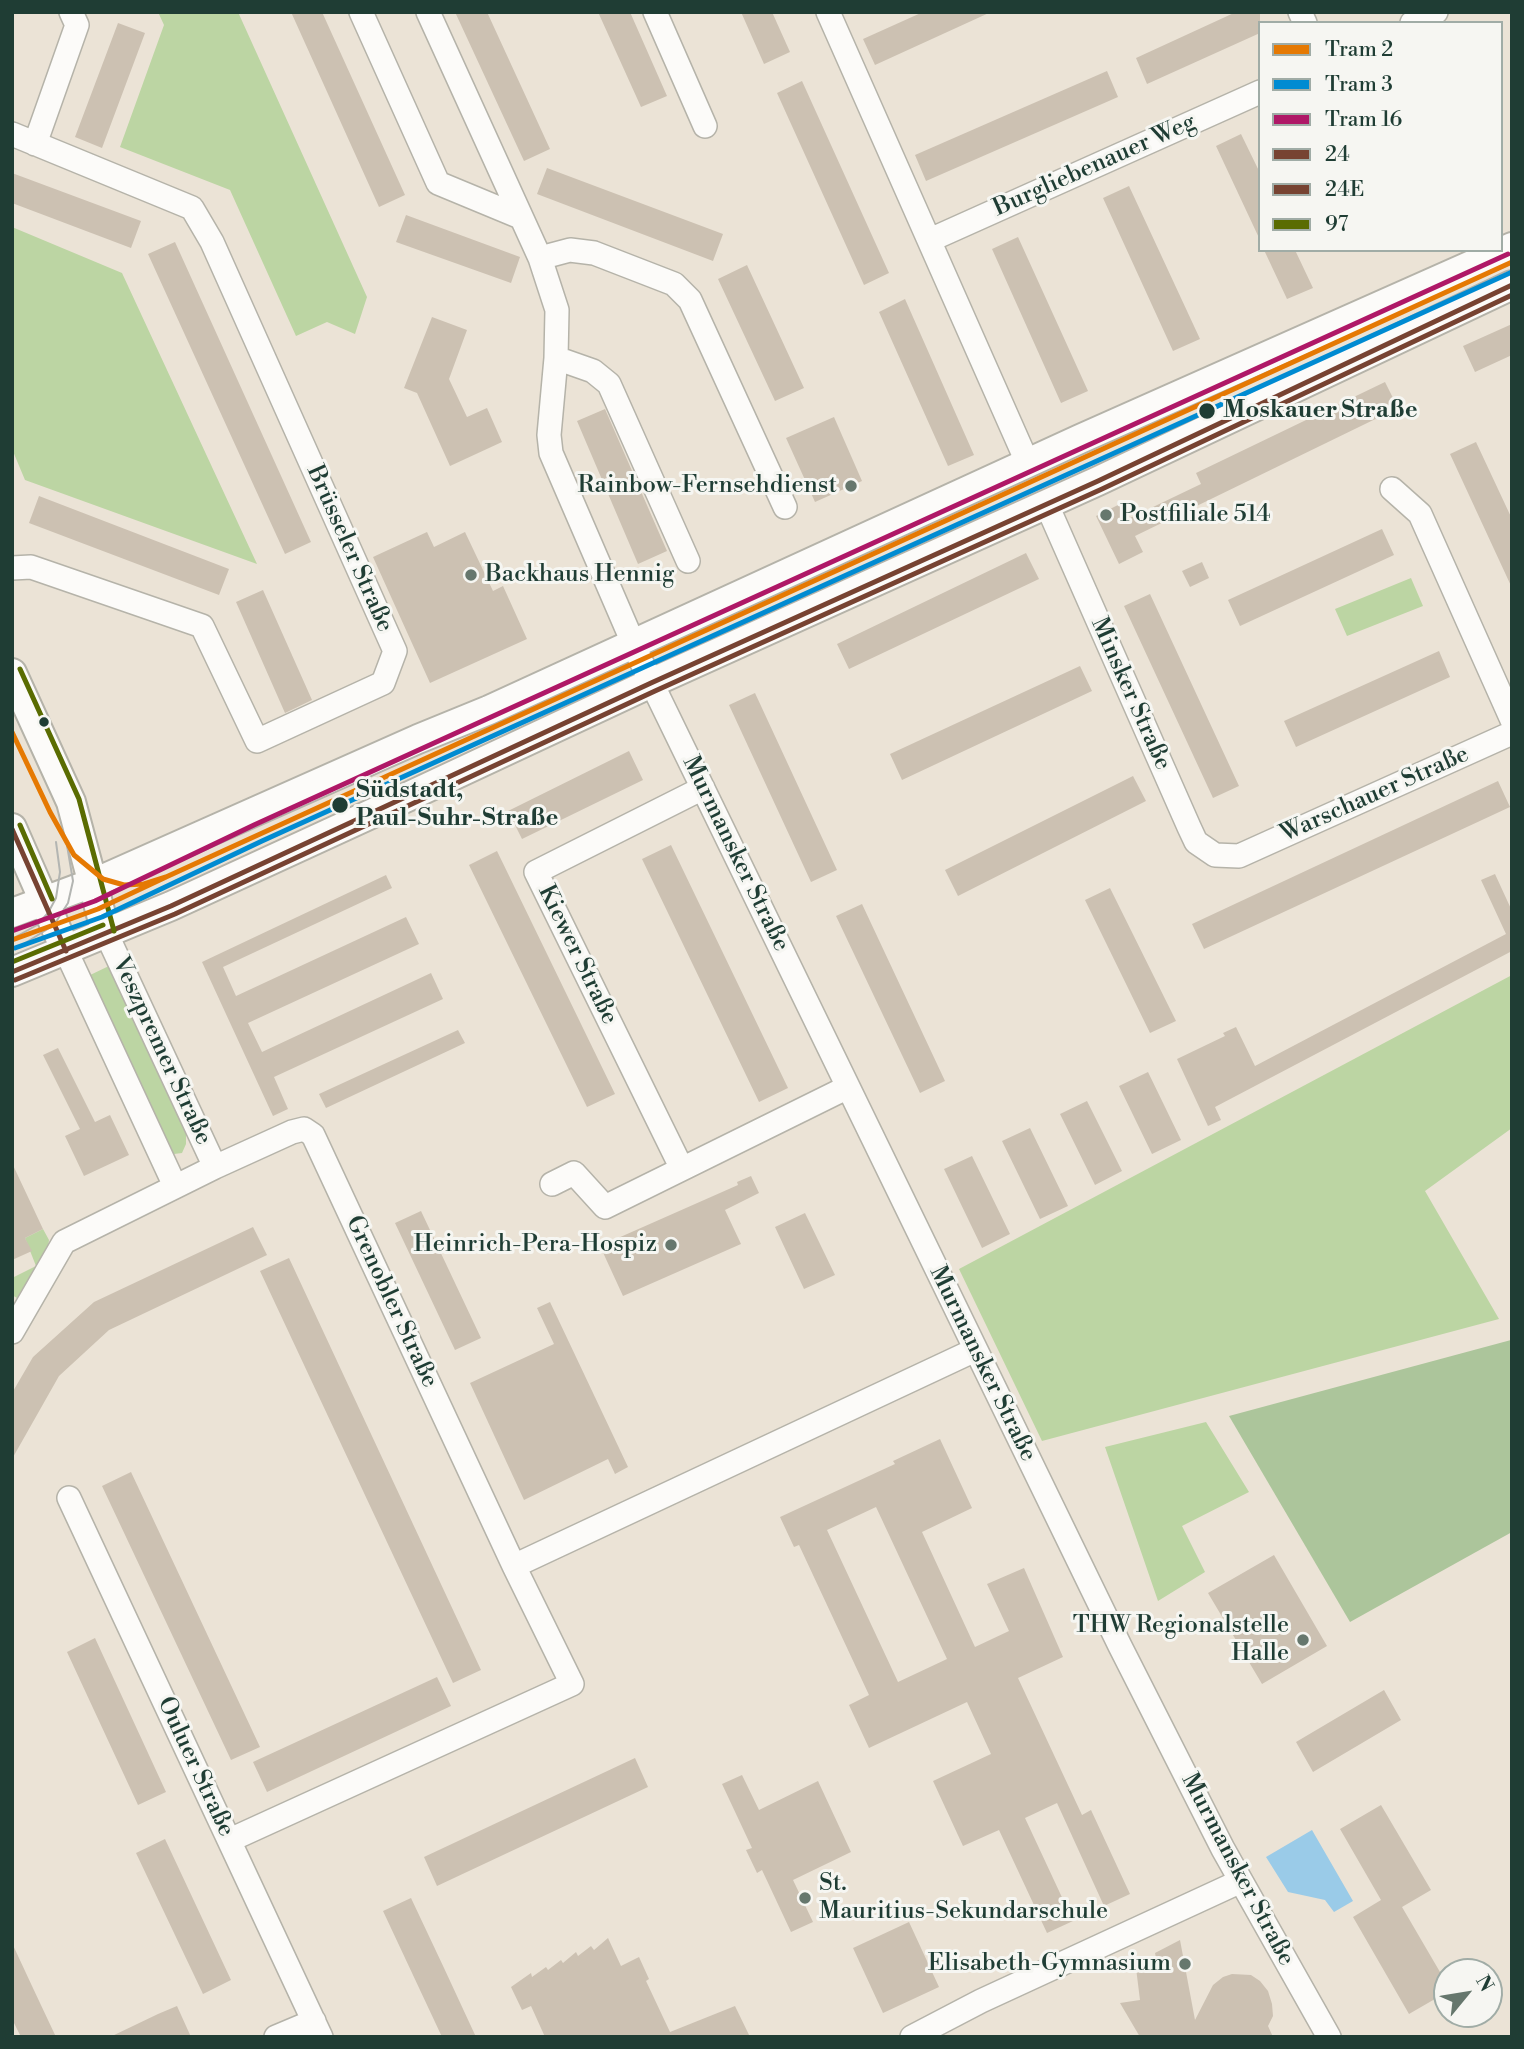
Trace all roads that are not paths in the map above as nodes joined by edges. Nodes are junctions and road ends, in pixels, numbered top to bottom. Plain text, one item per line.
1 (71, 12) edge
2 (361, 12) edge
3 (428, 12) edge
4 (655, 12) edge
5 (828, 12) edge
6 (1436, 12) edge
7 (1416, 21) edge
8 (1258, 93) edge
9 (705, 126) dead end
10 (12, 134) edge
11 (35, 144) junction
12 (520, 217) junction
13 (930, 240) junction
14 (1501, 252) edge
15 (540, 258) junction
16 (1512, 285) edge
17 (556, 358) junction
18 (1028, 464) junction
19 (1392, 489) dead end
20 (1046, 503) junction
21 (785, 508) dead end
22 (688, 561) dead end
23 (12, 568) edge
24 (634, 645) junction
25 (12, 673) edge
26 (651, 683) junction
27 (1512, 720) edge
28 (1512, 733) edge
29 (703, 788) junction
30 (12, 828) edge
31 (1239, 856) joint
32 (91, 884) junction
33 (44, 902) junction
34 (12, 913) edge
35 (107, 933) junction
36 (66, 951) junction
37 (12, 972) edge
38 (848, 1087) junction
39 (215, 1167) junction
40 (682, 1168) junction
41 (552, 1184) dead end
42 (175, 1186) junction
43 (12, 1332) edge
44 (975, 1350) junction
45 (69, 1498) dead end
46 (514, 1566) junction
47 (230, 1840) junction
48 (1241, 1881) junction
49 (317, 2029) edge
50 (276, 2037) edge
51 (912, 2037) edge
52 (1329, 2037) edge

1 - 11 street
2 - 12 street
3 - 12 street, Murmansker Straße
4 - 9 street
5 - 13 street
6 - 7 street
8 - 13 street, Burgliebenauer Weg
10 - 11 street, Brüsseler Straße
11 - 23 street, Brüsseler Straße
12 - 15 street, Murmansker Straße
13 - 18 street
14 - 18 street
15 - 17 street, Murmansker Straße
15 - 21 street
16 - 20 street
17 - 22 street
17 - 24 street, Murmansker Straße
18 - 24 street
19 - 27 street
20 - 26 street
20 - 31 street, Minsker Straße
24 - 26 street, Murmansker Straße
24 - 32 street
25 - 32 street
26 - 29 street, Murmansker Straße
26 - 35 street
28 - 31 street, Warschauer Straße
29 - 38 street, Murmansker Straße
29 - 40 street, Kiewer Straße
30 - 33 street
32 - 33 street
32 - 35 street
33 - 34 street
33 - 36 street
35 - 36 street
35 - 39 street, Veszpremer Straße
36 - 37 street
36 - 42 street, Veszpremer Straße
38 - 40 street
38 - 44 street, Murmansker Straße
39 - 42 street, Veszpremer Straße
39 - 46 street, Grenobler Straße
40 - 41 street
42 - 43 street, Veszpremer Straße
44 - 46 street
44 - 48 street, Murmansker Straße
45 - 47 street, Ouluer Straße
46 - 47 street, Grenobler Straße
47 - 49 street, Ouluer Straße
48 - 51 street
48 - 52 street, Murmansker Straße
49 - 50 street

